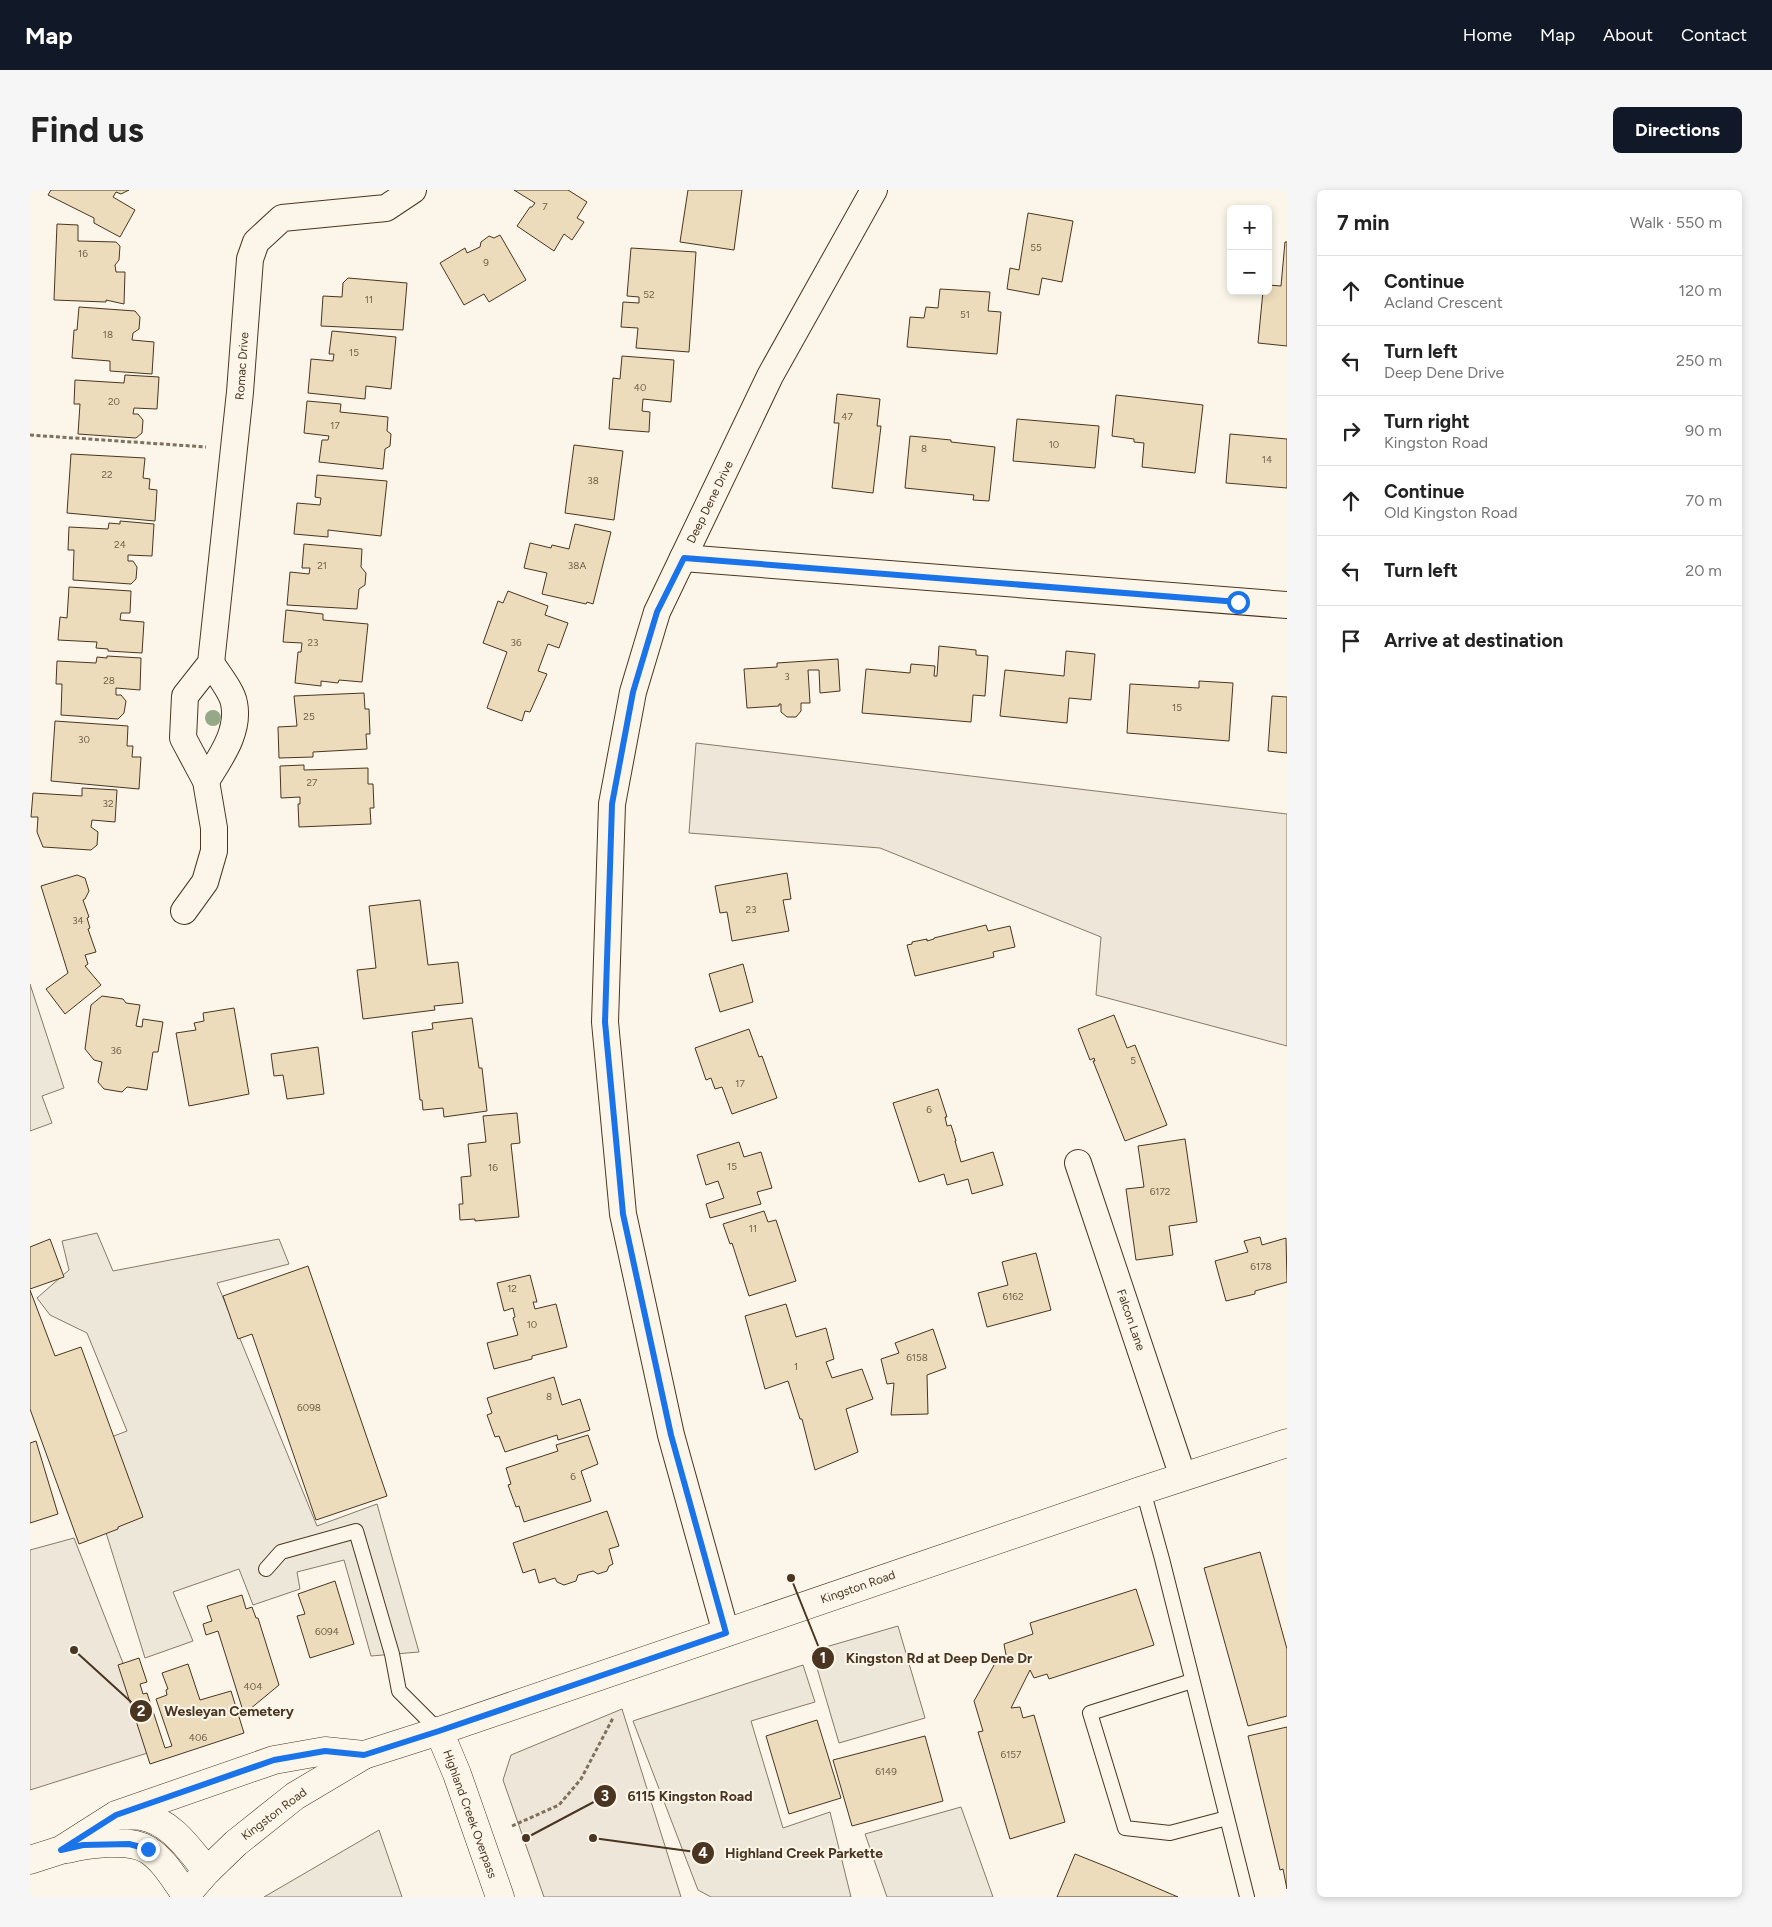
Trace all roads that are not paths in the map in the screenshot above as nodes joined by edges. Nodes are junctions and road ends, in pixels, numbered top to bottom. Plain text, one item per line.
1 (413, 190) edge
2 (874, 190) edge
3 (684, 558) junction
4 (1287, 605) edge
5 (211, 663) junction
6 (206, 781) junction
7 (184, 911) dead end
8 (1078, 1163) dead end
9 (1287, 1442) edge
10 (1183, 1477) junction
11 (1142, 1490) junction
12 (266, 1569) dead end
13 (726, 1633) junction
14 (1192, 1681) junction
15 (439, 1731) junction
16 (364, 1755) junction
17 (116, 1815) junction
18 (1227, 1818) junction
19 (61, 1850) junction
20 (30, 1860) edge
21 (207, 1871) junction
22 (185, 1896) edge
23 (500, 1897) edge
24 (1247, 1897) edge

1 - 5 street, Romac Drive
2 - 3 street, Deep Dene Drive
3 - 4 street
3 - 13 street, Deep Dene Drive
5 - 6 street
5 - 6 street
6 - 7 street
8 - 10 street, Falcon Lane
9 - 10 street, Kingston Road
10 - 11 street, Kingston Road
11 - 13 street, Kingston Road
11 - 14 lane
12 - 15 lane
13 - 15 street, Kingston Road
14 - 18 lane
14 - 18 lane
15 - 16 street, Kingston Road
15 - 23 street, Highland Creek Overpass
16 - 17 street
16 - 21 street, Kingston Road
17 - 19 street
17 - 21 street
18 - 24 lane
19 - 20 street
19 - 22 street
21 - 22 street, Kingston Road

